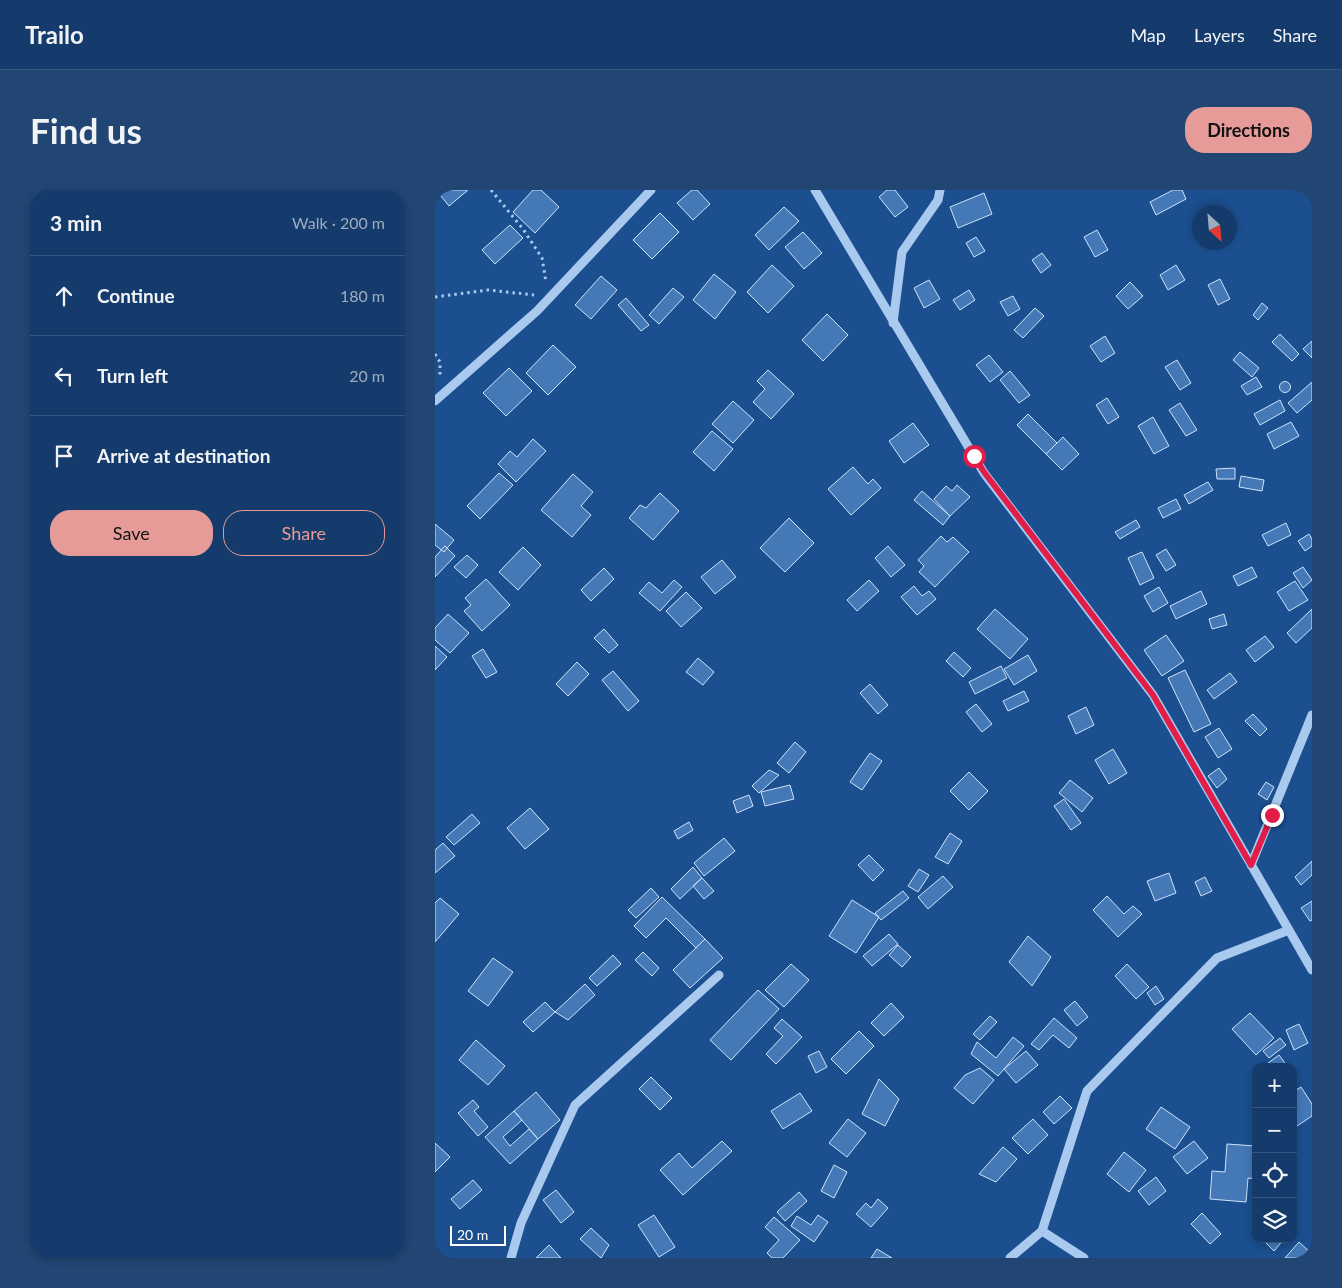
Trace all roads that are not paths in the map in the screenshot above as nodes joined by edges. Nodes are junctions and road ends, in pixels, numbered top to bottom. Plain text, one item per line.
1 (651, 190) edge
2 (815, 190) edge
3 (940, 190) edge
4 (893, 323) junction
5 (438, 399) edge
6 (1312, 715) edge
7 (1251, 865) junction
8 (1289, 930) junction
9 (1312, 970) edge
10 (719, 975) dead end
11 (1042, 1230) junction
12 (511, 1258) edge
13 (1009, 1258) edge
14 (1084, 1258) edge

1 - 5 street
2 - 4 street
3 - 4 street
4 - 7 street
6 - 7 street
7 - 8 street
8 - 9 street
8 - 11 street
10 - 12 street
11 - 13 street
11 - 14 street

